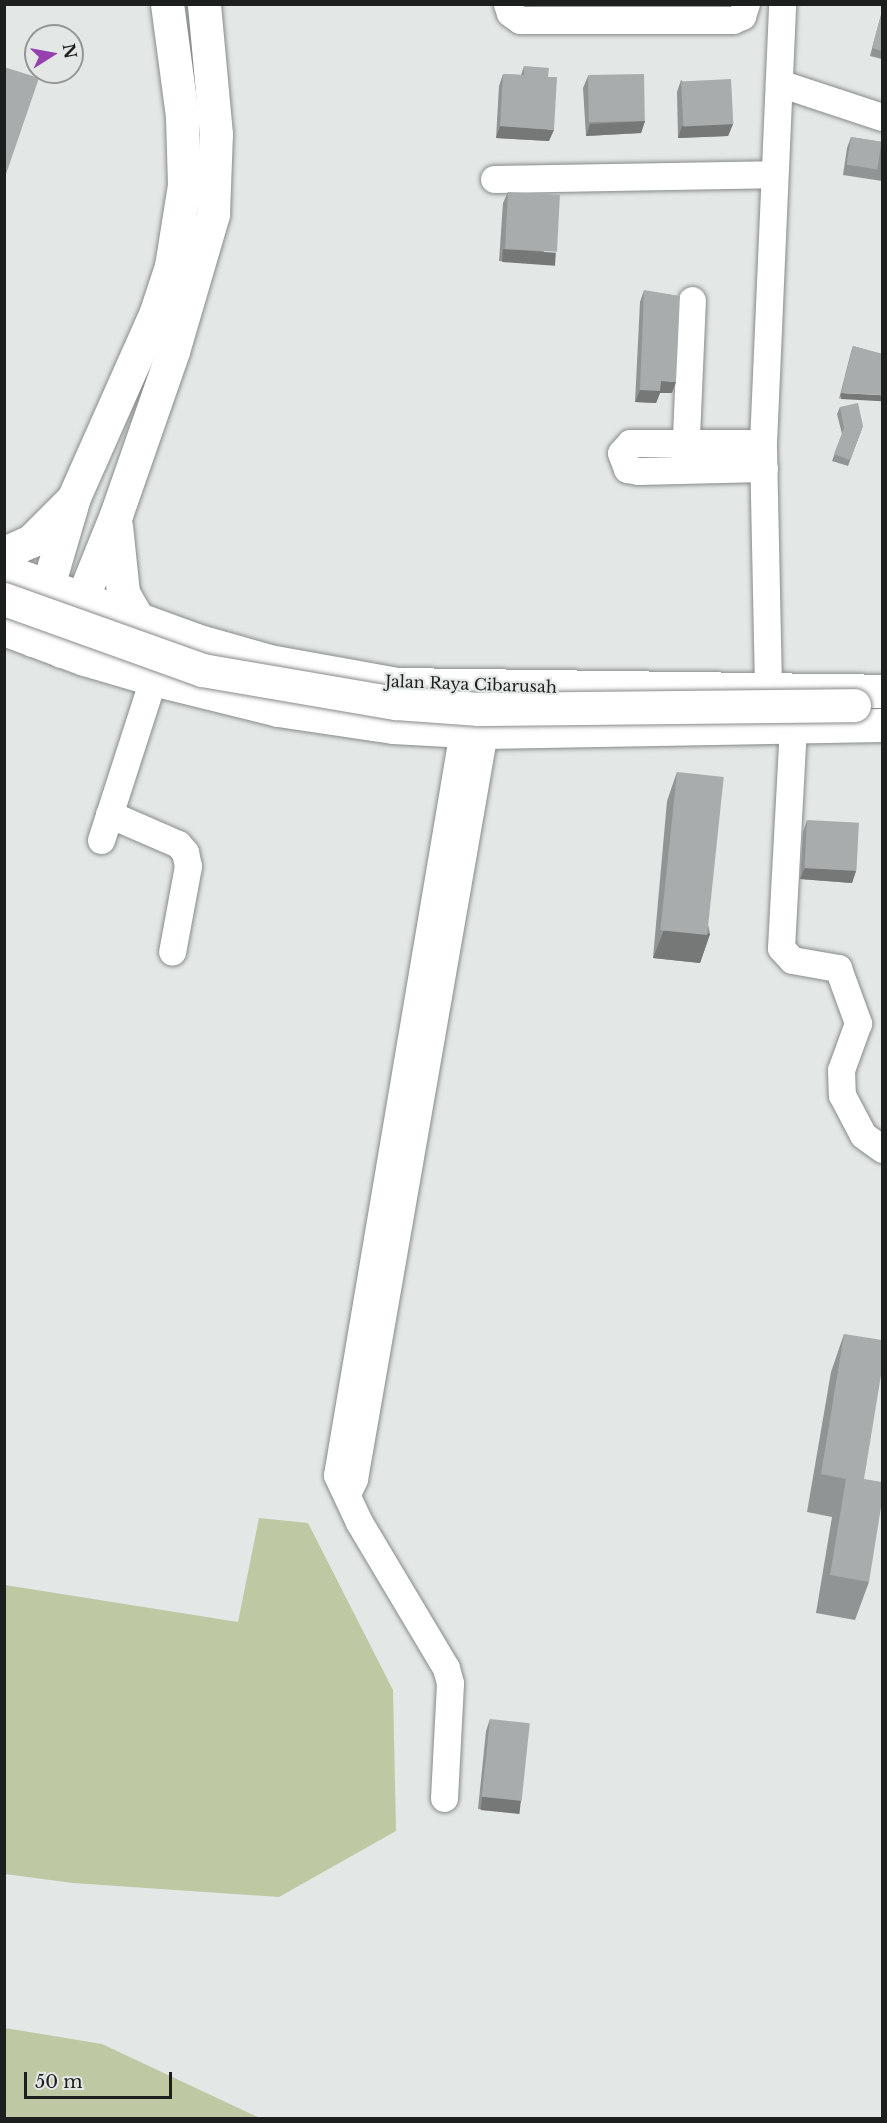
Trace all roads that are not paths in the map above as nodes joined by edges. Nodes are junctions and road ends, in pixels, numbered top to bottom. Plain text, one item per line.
1 (204, 4) edge
2 (507, 4) edge
3 (746, 4) edge
4 (782, 4) edge
5 (165, 13) edge
6 (779, 83) junction
7 (882, 117) edge
8 (774, 174) junction
9 (494, 179) dead end
10 (692, 300) dead end
11 (763, 456) junction
12 (74, 497) junction
13 (116, 515) junction
14 (6, 573) edge
15 (51, 588) junction
16 (91, 603) junction
17 (4, 614) edge
18 (140, 622) junction
19 (46, 645) edge
20 (153, 679) junction
21 (768, 687) junction
22 (873, 709) edge
23 (793, 726) junction
24 (473, 731) junction
25 (109, 814) junction
26 (101, 840) dead end
27 (172, 952) dead end
28 (882, 1149) edge
29 (444, 1798) dead end

1 - 13 main road
2 - 3 street
4 - 6 street
5 - 12 main road
6 - 7 street
6 - 8 street
8 - 9 street
8 - 11 street
10 - 11 street
11 - 21 street
12 - 14 main road
12 - 15 main road
13 - 16 main road
13 - 18 main road
14 - 15 main road, Jalan Raya Cibarusah
14 - 17 main road
14 - 22 main road, Jalan Raya Cibarusah, bridge
15 - 16 main road, Jalan Raya Cibarusah
15 - 19 main road
16 - 18 main road, Jalan Raya Cibarusah
16 - 19 main road
17 - 22 main road, Jalan Raya Cibarusah
18 - 21 main road, Jalan Raya Cibarusah
19 - 20 main road
20 - 24 main road
20 - 25 street
21 - 22 main road, Jalan Raya Cibarusah
22 - 23 main road
23 - 24 main road
23 - 28 street
24 - 29 street
25 - 26 street
25 - 27 street

